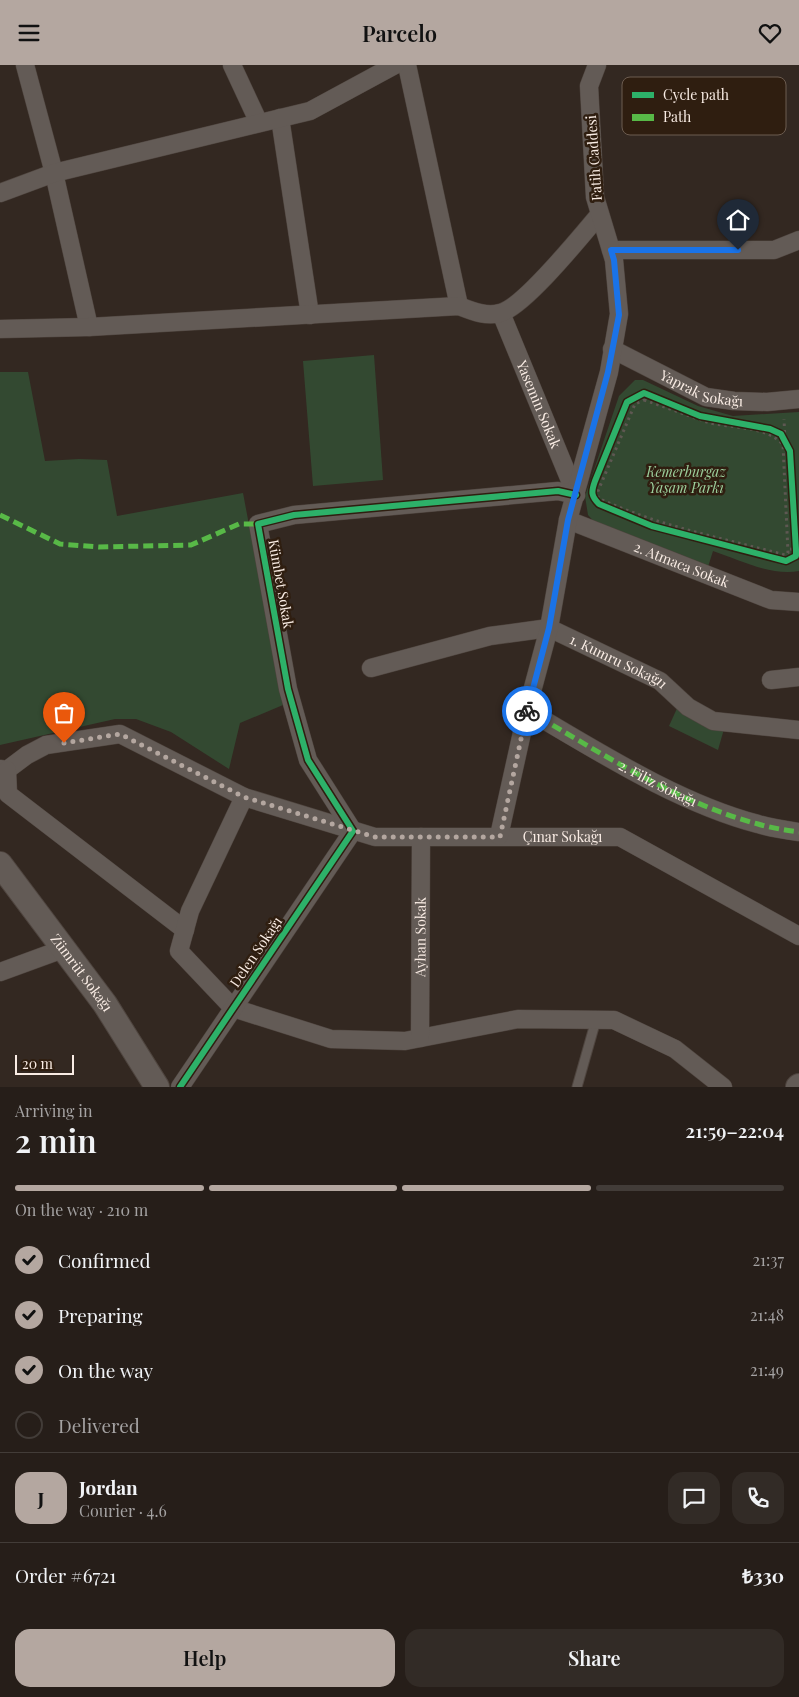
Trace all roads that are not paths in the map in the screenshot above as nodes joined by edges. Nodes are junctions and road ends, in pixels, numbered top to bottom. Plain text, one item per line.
1 (25, 65) edge
2 (232, 65) edge
3 (395, 65) edge
4 (407, 65) edge
5 (597, 65) edge
6 (280, 118) junction
7 (259, 123) junction
8 (54, 173) junction
9 (0, 193) edge
10 (599, 215) junction
11 (799, 240) edge
12 (611, 250) junction
13 (459, 306) junction
14 (501, 313) junction
15 (310, 315) junction
16 (89, 327) junction
17 (0, 329) edge
18 (612, 349) junction
19 (789, 400) edge
20 (575, 496) junction
21 (568, 520) junction
22 (799, 602) edge
23 (549, 628) junction
24 (372, 668) dead end
25 (799, 677) edge
26 (771, 680) dead end
27 (527, 711) junction
28 (799, 730) edge
29 (3, 770) edge
30 (244, 797) junction
31 (353, 831) junction
32 (799, 832) edge
33 (421, 837) junction
34 (500, 837) junction
35 (0, 864) edge
36 (185, 931) junction
37 (799, 936) edge
38 (63, 949) junction
39 (0, 972) edge
40 (233, 1008) junction
41 (596, 1020) junction
42 (420, 1037) junction
43 (157, 1087) edge
44 (180, 1087) edge
45 (577, 1087) edge
46 (722, 1087) edge

1 - 8 street
2 - 7 street
3 - 6 street
4 - 13 street
5 - 10 street, Fatih Caddesi
6 - 7 street
6 - 15 street
7 - 8 street
8 - 9 street
8 - 16 street
10 - 12 street, Fatih Caddesi
10 - 14 street
11 - 12 street
12 - 18 street, Fatih Caddesi
13 - 14 street
13 - 15 street
14 - 20 street, Yasemin Sokak
15 - 16 street
16 - 17 street
18 - 19 street, Yaprak Sokağı
18 - 20 street, Fatih Caddesi
20 - 21 street, Fatih Caddesi
20 - 31 street, Kümbet Sokak
21 - 22 street, 2. Atmaca Sokak
21 - 23 street, Fatih Caddesi
23 - 24 street
23 - 27 street, Fatih Caddesi
23 - 28 street, 1. Kumru Sokağı1
25 - 26 street
27 - 32 street, 2. Filiz Sokağı
27 - 34 street, Fatih Caddesi
29 - 30 street, Çınar Sokağı
29 - 36 street
30 - 31 street, Çınar Sokağı
30 - 36 street
31 - 33 street, Çınar Sokağı
31 - 40 street, Delen Sokağı
33 - 34 street, Çınar Sokağı
33 - 42 street, Ayhan Sokak
34 - 37 street, Çınar Sokağı
35 - 38 street, Zümrüt Sokağı
36 - 40 street
38 - 39 street
38 - 43 street, Zümrüt Sokağı
40 - 42 street
40 - 44 street, Delen Sokağı
41 - 42 street
41 - 45 lane
41 - 46 street

